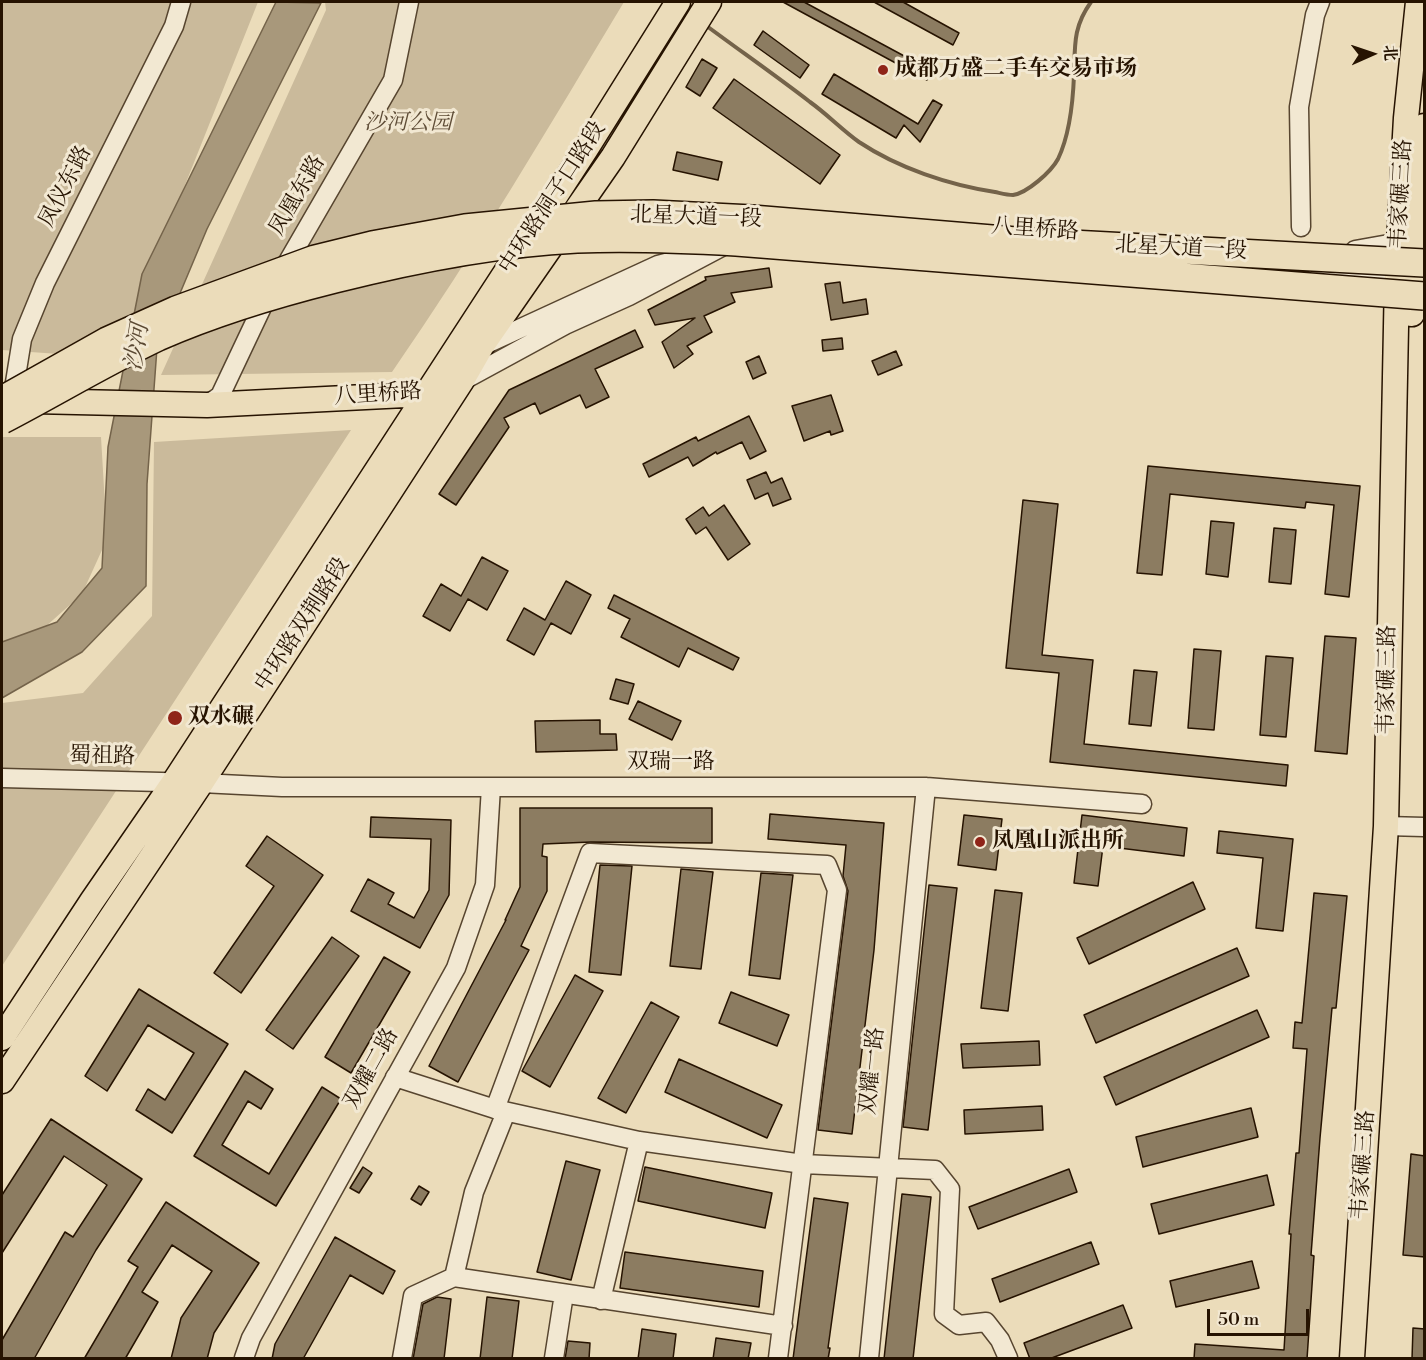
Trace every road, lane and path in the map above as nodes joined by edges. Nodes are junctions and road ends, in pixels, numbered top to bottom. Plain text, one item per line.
1 (181, 2) edge
2 (409, 2) edge
3 (678, 2) edge
4 (709, 2) edge
5 (1320, 2) edge
6 (1418, 2) edge
7 (1425, 126) edge
8 (1301, 227) dead end
9 (721, 248) junction
10 (1414, 277) edge
11 (481, 346) junction
12 (460, 382) junction
13 (425, 394) junction
14 (4, 405) edge
15 (207, 405) junction
16 (2, 778) edge
17 (174, 782) junction
18 (201, 783) junction
19 (491, 787) junction
20 (926, 787) junction
21 (1142, 804) dead end
22 (1392, 826) junction
23 (1425, 827) edge
24 (2, 1038) edge
25 (395, 1077) junction
26 (2, 1081) edge
27 (501, 1110) junction
28 (639, 1141) junction
29 (803, 1164) junction
30 (888, 1168) junction
31 (454, 1277) junction
32 (564, 1294) junction
33 (601, 1300) junction
34 (783, 1326) junction
35 (244, 1359) edge
36 (402, 1359) edge
37 (554, 1359) edge
38 (778, 1359) edge
39 (869, 1359) edge
40 (1008, 1359) edge
41 (1352, 1359) edge
42 (1362, 1359) edge

1 - 14 street, 凤仪东路
2 - 15 street, 凤凰东路
3 - 13 main road, 中环路洞子口路段
4 - 11 main road, 中环路洞子口路段
5 - 8 street
6 - 10 main road, 韦家碾三路
7 - 10 main road, 韦家碾三路
9 - 10 street, 八里桥路
9 - 10 street, 八里桥路
9 - 10 street, 八里桥路
9 - 11 street, 八里桥路
9 - 12 street, 八里桥路
10 - 14 highway, 北星大道一段, bridge
10 - 22 main road, 韦家碾三路
11 - 12 main road, 中环路双荆路段
12 - 13 main road, 八里桥路
12 - 18 main road, 中环路双荆路段
13 - 15 main road, 八里桥路
13 - 17 main road, 中环路双荆路段
14 - 15 main road, 八里桥路
16 - 17 street, 蜀祖路
17 - 18 street, 蜀祖路
17 - 24 main road, 中环路双荆路段
18 - 19 street, 双瑞一路
18 - 26 main road, 中环路双荆路段
19 - 20 street, 双瑞一路
19 - 25 street, 双耀二路
20 - 21 street, 双瑞一路
20 - 30 street, 双耀一路
22 - 23 street
22 - 41 main road, 韦家碾三路
22 - 42 main road, 韦家碾三路
25 - 27 street
25 - 35 street, 双耀二路
27 - 28 street
27 - 29 street
27 - 31 street
28 - 29 street
28 - 33 street
29 - 30 street
29 - 34 street
30 - 39 street, 双耀一路
30 - 40 street
31 - 32 street
31 - 36 street
32 - 33 street
32 - 37 street
33 - 34 street
34 - 38 street

